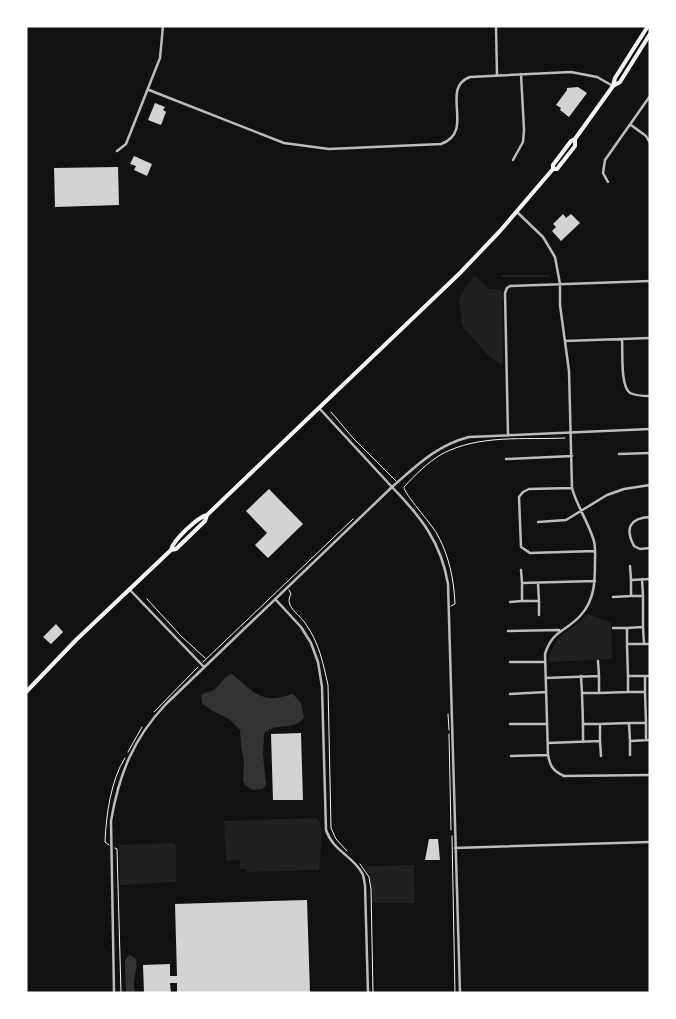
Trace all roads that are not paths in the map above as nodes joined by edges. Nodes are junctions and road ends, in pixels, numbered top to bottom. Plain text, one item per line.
1 (163, 26) edge
2 (496, 26) edge
3 (648, 26) edge
4 (650, 34) edge
5 (521, 74) junction
6 (497, 75) junction
7 (614, 86) junction
8 (149, 90) junction
9 (650, 96) edge
10 (631, 125) junction
11 (650, 143) edge
12 (117, 151) dead end
13 (514, 160) dead end
14 (608, 182) dead end
15 (517, 212) junction
16 (650, 281) edge
17 (560, 284) junction
18 (650, 338) edge
19 (622, 339) junction
20 (565, 341) junction
21 (650, 396) edge
22 (319, 408) junction
23 (650, 429) edge
24 (571, 432) junction
25 (508, 435) junction
26 (650, 453) edge
27 (619, 454) dead end
28 (572, 456) junction
29 (506, 459) dead end
30 (650, 485) edge
31 (392, 488) junction
32 (572, 488) junction
33 (581, 511) junction
34 (650, 517) edge
35 (538, 522) dead end
36 (650, 548) edge
37 (595, 551) junction
38 (630, 566) dead end
39 (521, 570) dead end
40 (642, 579) junction
41 (650, 579) edge
42 (631, 580) junction
43 (595, 581) junction
44 (522, 583) junction
45 (538, 583) junction
46 (129, 589) junction
47 (631, 596) junction
48 (643, 596) junction
49 (614, 597) dead end
50 (276, 600) junction
51 (522, 601) junction
52 (539, 601) junction
53 (510, 602) dead end
54 (539, 615) dead end
55 (643, 627) junction
56 (613, 628) dead end
57 (627, 628) junction
58 (560, 630) junction
59 (508, 631) dead end
60 (627, 644) junction
61 (644, 644) junction
62 (650, 644) edge
63 (598, 661) dead end
64 (510, 662) dead end
65 (545, 662) junction
66 (202, 666) junction
67 (581, 676) junction
68 (598, 676) junction
69 (628, 676) junction
70 (645, 676) junction
71 (650, 676) edge
72 (546, 678) junction
73 (26, 692) edge
74 (546, 692) junction
75 (599, 692) junction
76 (628, 692) junction
77 (645, 692) junction
78 (582, 693) junction
79 (510, 694) dead end
80 (629, 723) junction
81 (646, 723) junction
82 (510, 724) dead end
83 (547, 724) junction
84 (583, 724) junction
85 (600, 724) junction
86 (648, 740) edge
87 (600, 741) junction
88 (630, 741) junction
89 (583, 742) junction
90 (548, 743) junction
91 (548, 754) junction
92 (630, 755) dead end
93 (511, 756) dead end
94 (601, 756) dead end
95 (650, 776) edge
96 (650, 842) edge
97 (455, 848) junction
98 (114, 993) edge
99 (368, 993) edge
100 (460, 993) edge

1 - 8 street
2 - 6 street
3 - 7 main road
4 - 7 main road
5 - 6 street
5 - 7 street
5 - 13 street
6 - 8 street
7 - 15 main road
8 - 12 street
9 - 10 street
10 - 11 street
10 - 14 street
15 - 17 street
15 - 22 main road
16 - 17 street
17 - 20 street
17 - 25 street
18 - 19 street
19 - 20 street
19 - 21 street
20 - 24 street
22 - 31 street
22 - 46 main road
23 - 24 street
24 - 25 street
24 - 28 street
25 - 31 street
26 - 27 street
28 - 29 street
28 - 32 street
30 - 33 street
31 - 50 street
31 - 97 street
32 - 33 street
32 - 37 street
33 - 35 street
33 - 37 street
34 - 36 street
37 - 43 street
38 - 42 street
39 - 44 street
40 - 41 street
40 - 42 street
40 - 48 street
42 - 47 street
43 - 45 street
43 - 58 street
44 - 45 street
44 - 51 street
45 - 52 street
46 - 66 street
46 - 73 main road
47 - 48 street
47 - 49 street
48 - 55 street
50 - 66 street
50 - 99 street
51 - 52 street
51 - 53 street
52 - 54 street
55 - 57 street
55 - 61 street
56 - 57 street
57 - 60 street
58 - 59 street
58 - 65 street
60 - 61 street
60 - 69 street
61 - 62 street
63 - 68 street
64 - 65 street
65 - 72 street
66 - 98 street
67 - 68 street
67 - 72 street
67 - 78 street
68 - 75 street
69 - 70 street
69 - 76 street
70 - 71 street
70 - 77 street
72 - 74 street
74 - 79 street
74 - 83 street
75 - 76 street
75 - 78 street
76 - 77 street
77 - 81 street
78 - 84 street
80 - 81 street
80 - 85 street
80 - 88 street
81 - 86 street
82 - 83 street
83 - 90 street
84 - 85 street
84 - 89 street
85 - 87 street
86 - 88 street
87 - 89 street
87 - 94 street
88 - 92 street
89 - 90 street
90 - 91 street
91 - 93 street
91 - 95 street
96 - 97 street
97 - 100 street

